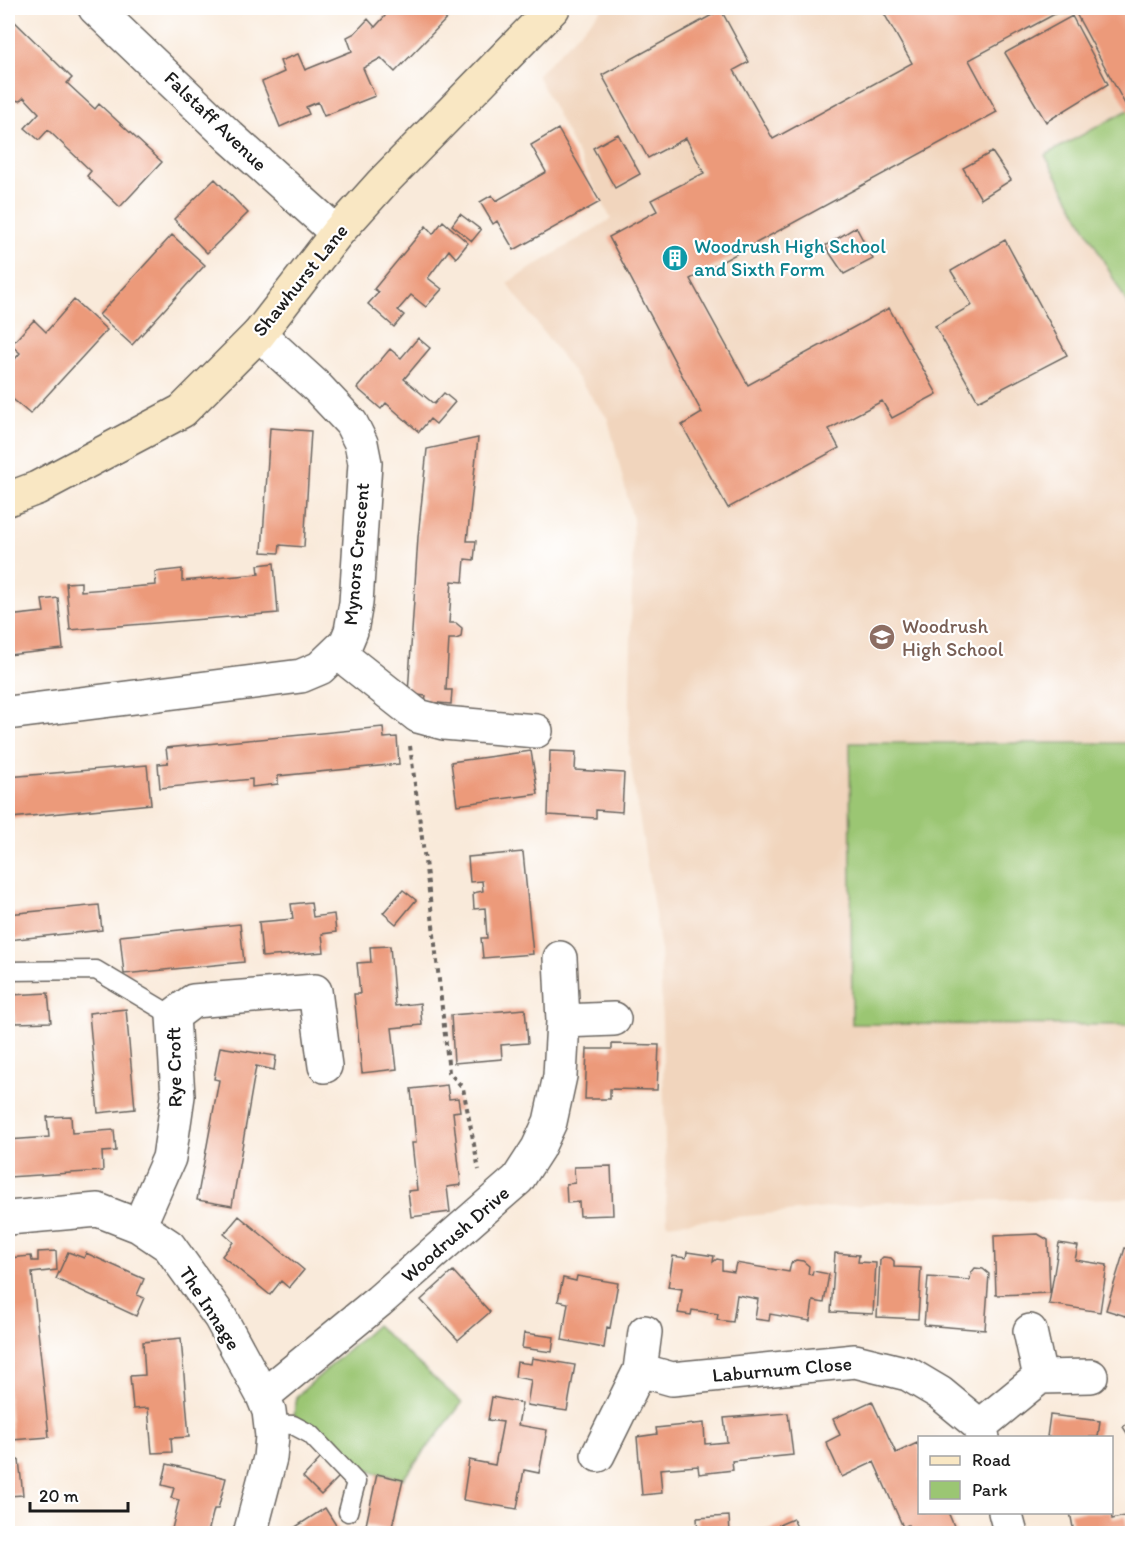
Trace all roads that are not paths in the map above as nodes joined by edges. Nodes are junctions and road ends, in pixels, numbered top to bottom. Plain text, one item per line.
1 (95, 8) edge
2 (553, 8) edge
3 (337, 233) junction
4 (259, 334) junction
5 (8, 499) edge
6 (338, 652) junction
7 (8, 713) edge
8 (536, 731) dead end
9 (560, 958) dead end
10 (8, 971) edge
11 (173, 1016) junction
12 (614, 1019) dead end
13 (563, 1021) junction
14 (325, 1066) dead end
15 (8, 1218) edge
16 (139, 1226) junction
17 (1030, 1331) dead end
18 (645, 1332) dead end
19 (640, 1370) junction
20 (1091, 1376) dead end
21 (1040, 1377) junction
22 (267, 1410) junction
23 (981, 1432) edge
24 (598, 1455) dead end
25 (348, 1512) dead end
26 (1006, 1514) edge
27 (250, 1533) edge
28 (1011, 1533) edge

1 - 3 street, Falstaff Avenue
2 - 3 street, Shawhurst Lane
3 - 4 street, Shawhurst Lane
4 - 5 street, Shawhurst Lane
4 - 6 street, Mynors Crescent
6 - 7 street, Mynors Crescent
6 - 8 street
9 - 13 street, Woodrush Drive
10 - 11 lane
11 - 14 street, Rye Croft
11 - 16 street, Rye Croft
12 - 13 street
13 - 22 street, Woodrush Drive
15 - 16 street, The Innage
16 - 22 street, The Innage
17 - 21 street
18 - 19 street
19 - 23 street, Laburnum Close
19 - 24 street
20 - 21 street
21 - 23 street, Laburnum Close
22 - 25 lane
22 - 27 street, The Innage
26 - 28 street

